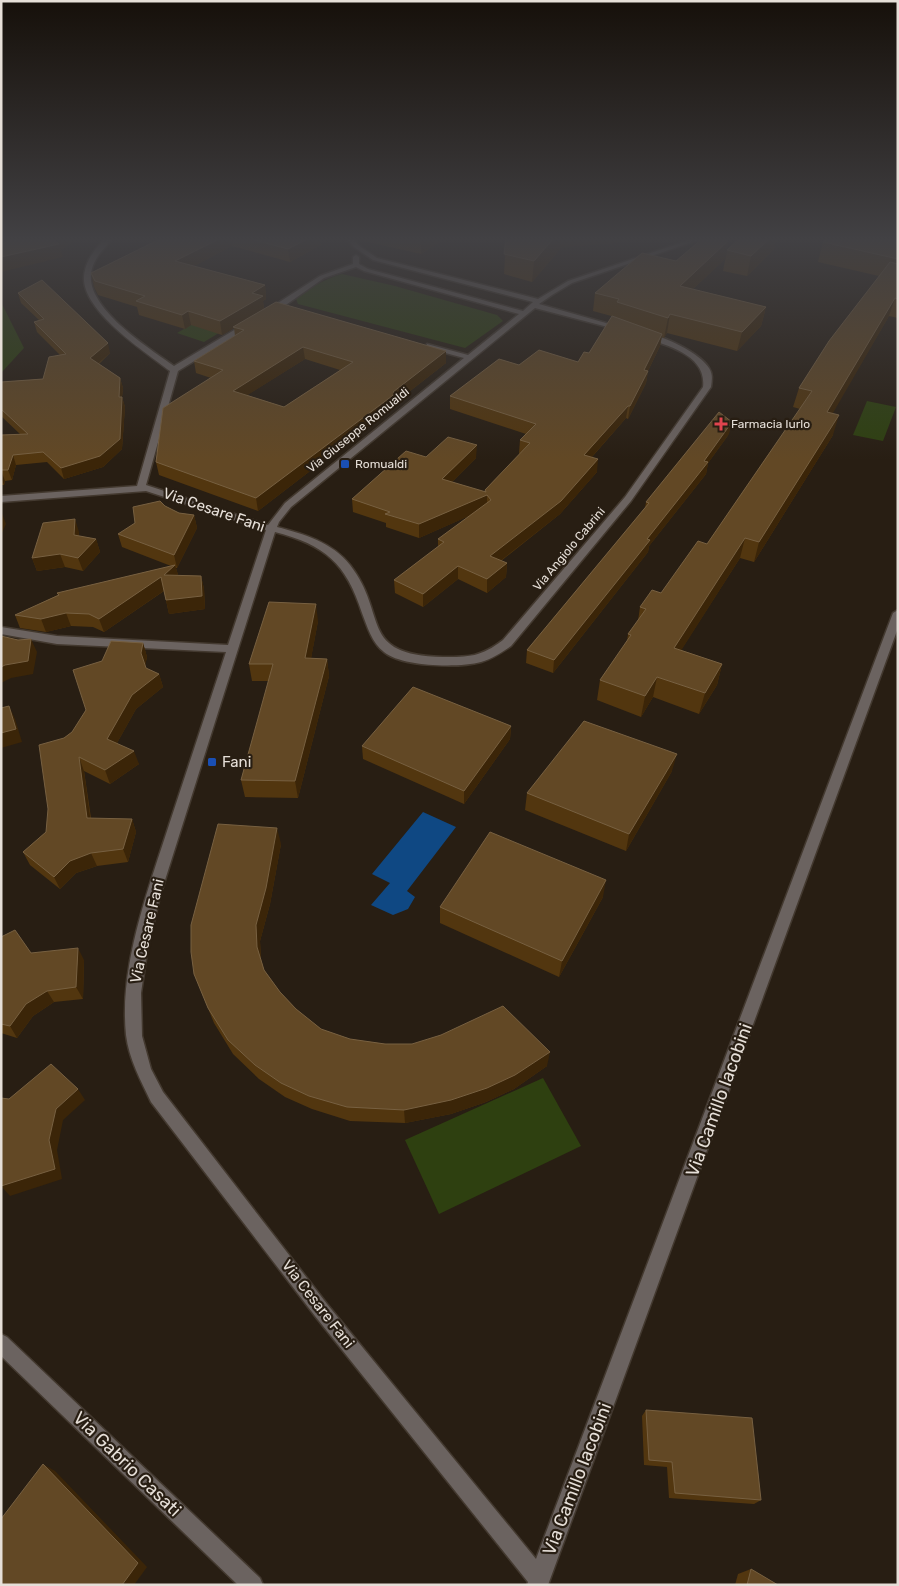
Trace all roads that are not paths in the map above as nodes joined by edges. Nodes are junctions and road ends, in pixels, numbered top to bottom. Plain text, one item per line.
1 (105, 312) edge
2 (271, 312) edge
3 (519, 312) edge
4 (566, 312) edge
5 (523, 313) joint
6 (266, 315) edge
7 (257, 320) edge
8 (422, 344) edge
9 (468, 357) junction
10 (174, 370) junction
11 (141, 487) junction
12 (1, 499) edge
13 (271, 528) junction
14 (898, 613) edge
15 (1, 630) edge
16 (233, 649) junction
17 (1, 1343) edge
18 (538, 1582) edge
19 (253, 1585) edge

1 - 10 street
2 - 6 street
3 - 5 street
4 - 13 street, Via Angiolo Cabrini
5 - 9 street, Via Giuseppe Romualdi
7 - 10 street
8 - 9 street
9 - 13 street, Via Giuseppe Romualdi
10 - 11 street
11 - 12 street, Via Cesare Fani
11 - 13 street, Via Cesare Fani
13 - 16 street, Via Cesare Fani
14 - 18 street, Via Camillo Iacobini
15 - 16 street
16 - 18 street, Via Cesare Fani
17 - 19 street, Via Gabrio Casati

